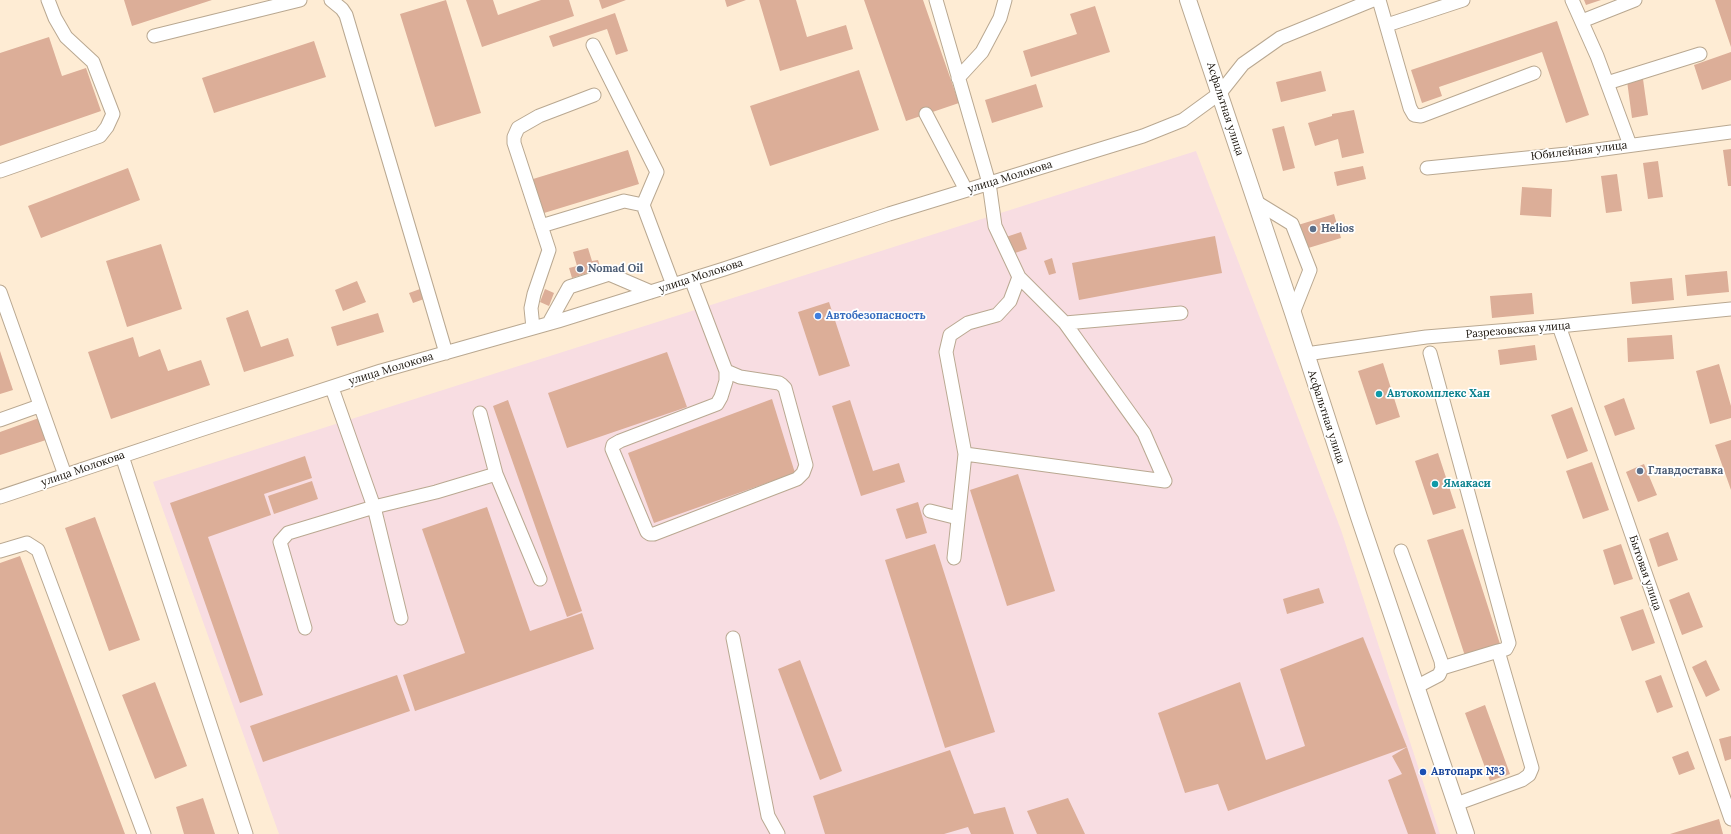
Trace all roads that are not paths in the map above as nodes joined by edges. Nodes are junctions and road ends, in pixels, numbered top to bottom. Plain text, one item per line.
1 (48, 0) edge
2 (300, 0) edge
3 (332, 0) edge
4 (936, 0) edge
5 (1004, 0) edge
6 (1188, 0) edge
7 (1373, 0) edge
8 (1379, 0) edge
9 (1463, 0) edge
10 (1572, 0) edge
11 (1635, 0) edge
12 (1582, 20) junction
13 (1387, 25) junction
14 (154, 36) dead end
15 (593, 45) dead end
16 (1700, 54) dead end
17 (1534, 73) dead end
18 (958, 78) junction
19 (1607, 84) junction
20 (1220, 93) junction
21 (594, 95) dead end
22 (926, 114) dead end
23 (1731, 132) edge
24 (1630, 145) junction
25 (1427, 168) dead end
26 (0, 171) edge
27 (989, 183) junction
28 (966, 190) junction
29 (1256, 202) junction
30 (643, 205) junction
31 (541, 226) junction
32 (1020, 277) junction
33 (691, 280) junction
34 (673, 285) junction
35 (0, 292) edge
36 (651, 292) junction
37 (1731, 309) edge
38 (1181, 313) dead end
39 (1293, 313) junction
40 (549, 323) junction
41 (1065, 323) junction
42 (1559, 326) junction
43 (533, 328) junction
44 (446, 353) junction
45 (1430, 353) dead end
46 (1306, 354) junction
47 (726, 371) junction
48 (332, 388) junction
49 (39, 406) junction
50 (480, 413) dead end
51 (0, 420) edge
52 (965, 454) junction
53 (122, 456) junction
54 (496, 474) junction
55 (65, 475) junction
56 (0, 497) edge
57 (374, 507) junction
58 (930, 511) dead end
59 (958, 518) junction
60 (0, 551) edge
61 (1401, 551) dead end
62 (954, 558) dead end
63 (540, 579) dead end
64 (401, 618) dead end
65 (305, 628) dead end
66 (733, 638) dead end
67 (1498, 651) junction
68 (1442, 668) junction
69 (1416, 687) junction
70 (1456, 804) junction
71 (1731, 819) edge
72 (144, 834) edge
73 (246, 834) edge
74 (778, 834) edge
75 (1466, 834) edge

1 - 26 street
2 - 14 street
3 - 44 street
4 - 18 street
5 - 18 street
6 - 20 main road, Асфальтная улица
7 - 20 street, улица Молокова
8 - 13 street
9 - 13 street
10 - 12 street
11 - 12 street
12 - 19 street
13 - 17 street
15 - 30 street
16 - 19 street
18 - 27 street
19 - 24 street
20 - 27 street, улица Молокова
20 - 29 main road, Асфальтная улица
21 - 31 street
22 - 28 street
23 - 24 street, Юбилейная улица
24 - 25 street, Юбилейная улица
27 - 28 street, улица Молокова
27 - 32 street
28 - 33 street, улица Молокова
29 - 39 main road, Асфальтная улица
29 - 39 street
30 - 31 street
30 - 34 street
31 - 43 street
32 - 41 street
32 - 52 street
33 - 34 street, улица Молокова
33 - 47 street
34 - 36 street, улица Молокова
35 - 49 street
36 - 40 street, улица Молокова
36 - 40 street
37 - 42 street, Разрезовская улица
38 - 41 street
39 - 46 main road, Асфальтная улица
40 - 43 street, улица Молокова
41 - 52 street
42 - 46 street, Разрезовская улица
42 - 71 street, Бытовая улица
43 - 44 street, улица Молокова
44 - 48 street, улица Молокова
45 - 67 street
46 - 69 main road, Асфальтная улица
47 - 47 street
48 - 53 street, улица Молокова
48 - 57 street
49 - 51 street
49 - 55 street
50 - 54 street
52 - 59 street
53 - 55 street, улица Молокова
53 - 73 street
54 - 57 street
54 - 63 street
55 - 56 street, улица Молокова
57 - 64 street
57 - 65 street
58 - 59 street
59 - 62 street
60 - 72 street
61 - 68 street
66 - 74 street
67 - 68 street
67 - 70 street
68 - 69 street
69 - 70 main road, Асфальтная улица
70 - 75 main road, Асфальтная улица

